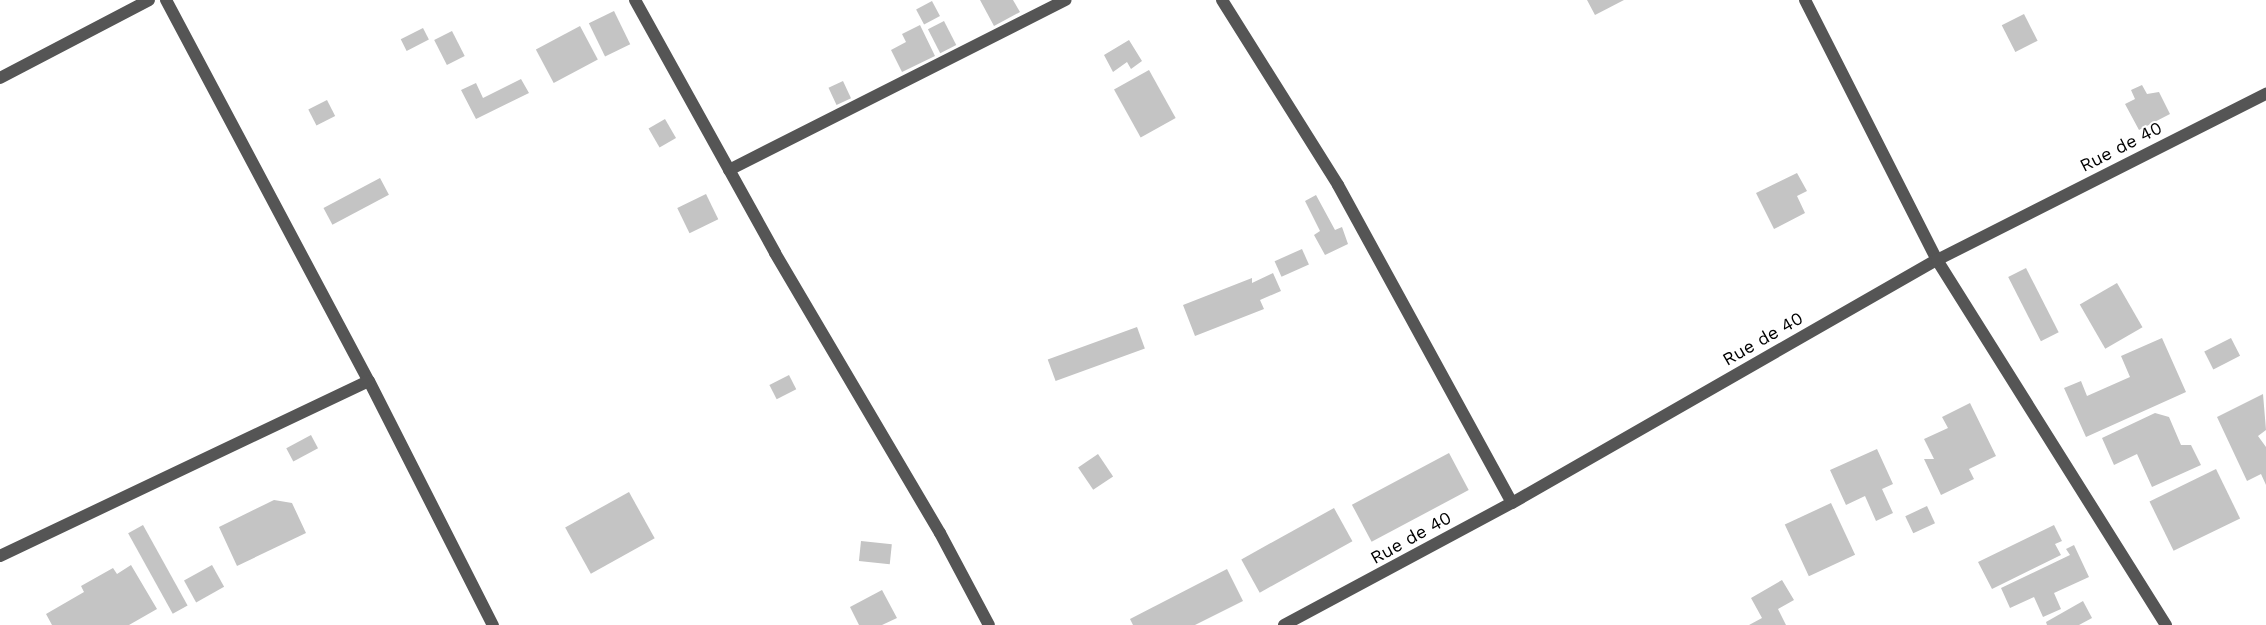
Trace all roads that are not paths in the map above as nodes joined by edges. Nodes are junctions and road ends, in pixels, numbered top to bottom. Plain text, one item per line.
1 (149, 0) edge
2 (166, 0) edge
3 (635, 0) edge
4 (1065, 0) edge
5 (1222, 0) edge
6 (1806, 0) edge
7 (0, 78) edge
8 (2266, 94) edge
9 (729, 170) junction
10 (1937, 260) junction
11 (369, 381) junction
12 (1512, 503) junction
13 (0, 556) edge
14 (493, 625) edge
15 (989, 625) edge
16 (1284, 625) edge
17 (2166, 625) edge

1 - 7 street
2 - 11 street
3 - 9 street
4 - 9 street
5 - 12 street
6 - 10 street
8 - 10 street, Rue de 40
9 - 15 street
10 - 12 street, Rue de 40
10 - 17 street
11 - 13 street
11 - 14 street
12 - 16 street, Rue de 40

